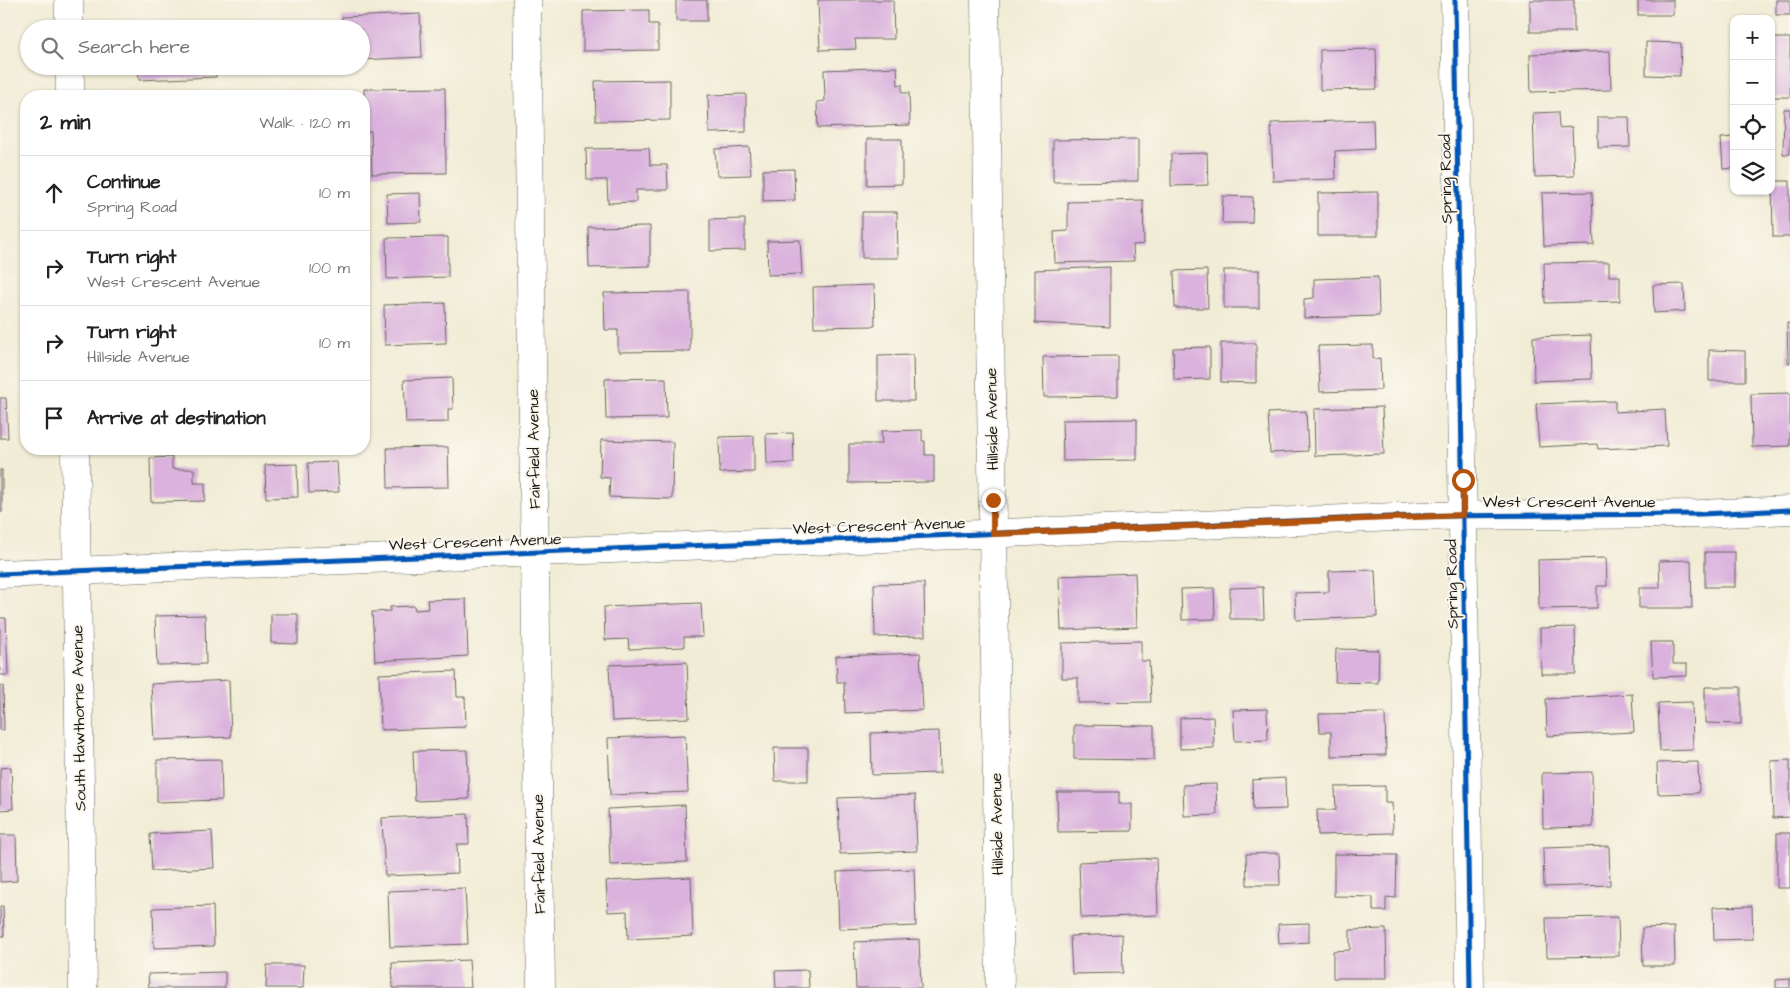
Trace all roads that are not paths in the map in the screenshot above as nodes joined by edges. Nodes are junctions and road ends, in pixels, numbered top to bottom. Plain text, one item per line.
1 (69, 0) edge
2 (527, 0) edge
3 (985, 0) edge
4 (1455, 0) edge
5 (69, 20) edge
6 (70, 75) edge
7 (70, 90) edge
8 (75, 455) edge
9 (1790, 510) edge
10 (1463, 515) junction
11 (993, 534) junction
12 (535, 552) junction
13 (77, 570) junction
14 (0, 574) edge
15 (83, 988) edge
16 (541, 988) edge
17 (1000, 988) edge
18 (1470, 988) edge

1 - 5 street
2 - 12 street, Fairfield Avenue
3 - 11 street, Hillside Avenue
4 - 10 street, Spring Road
6 - 7 street
8 - 13 street, South Hawthorne Avenue
9 - 10 street, West Crescent Avenue
10 - 11 street, West Crescent Avenue
10 - 18 street, Spring Road
11 - 12 street, West Crescent Avenue
11 - 17 street, Hillside Avenue
12 - 13 street, West Crescent Avenue
12 - 16 street, Fairfield Avenue
13 - 14 street, West Crescent Avenue
13 - 15 street, South Hawthorne Avenue

